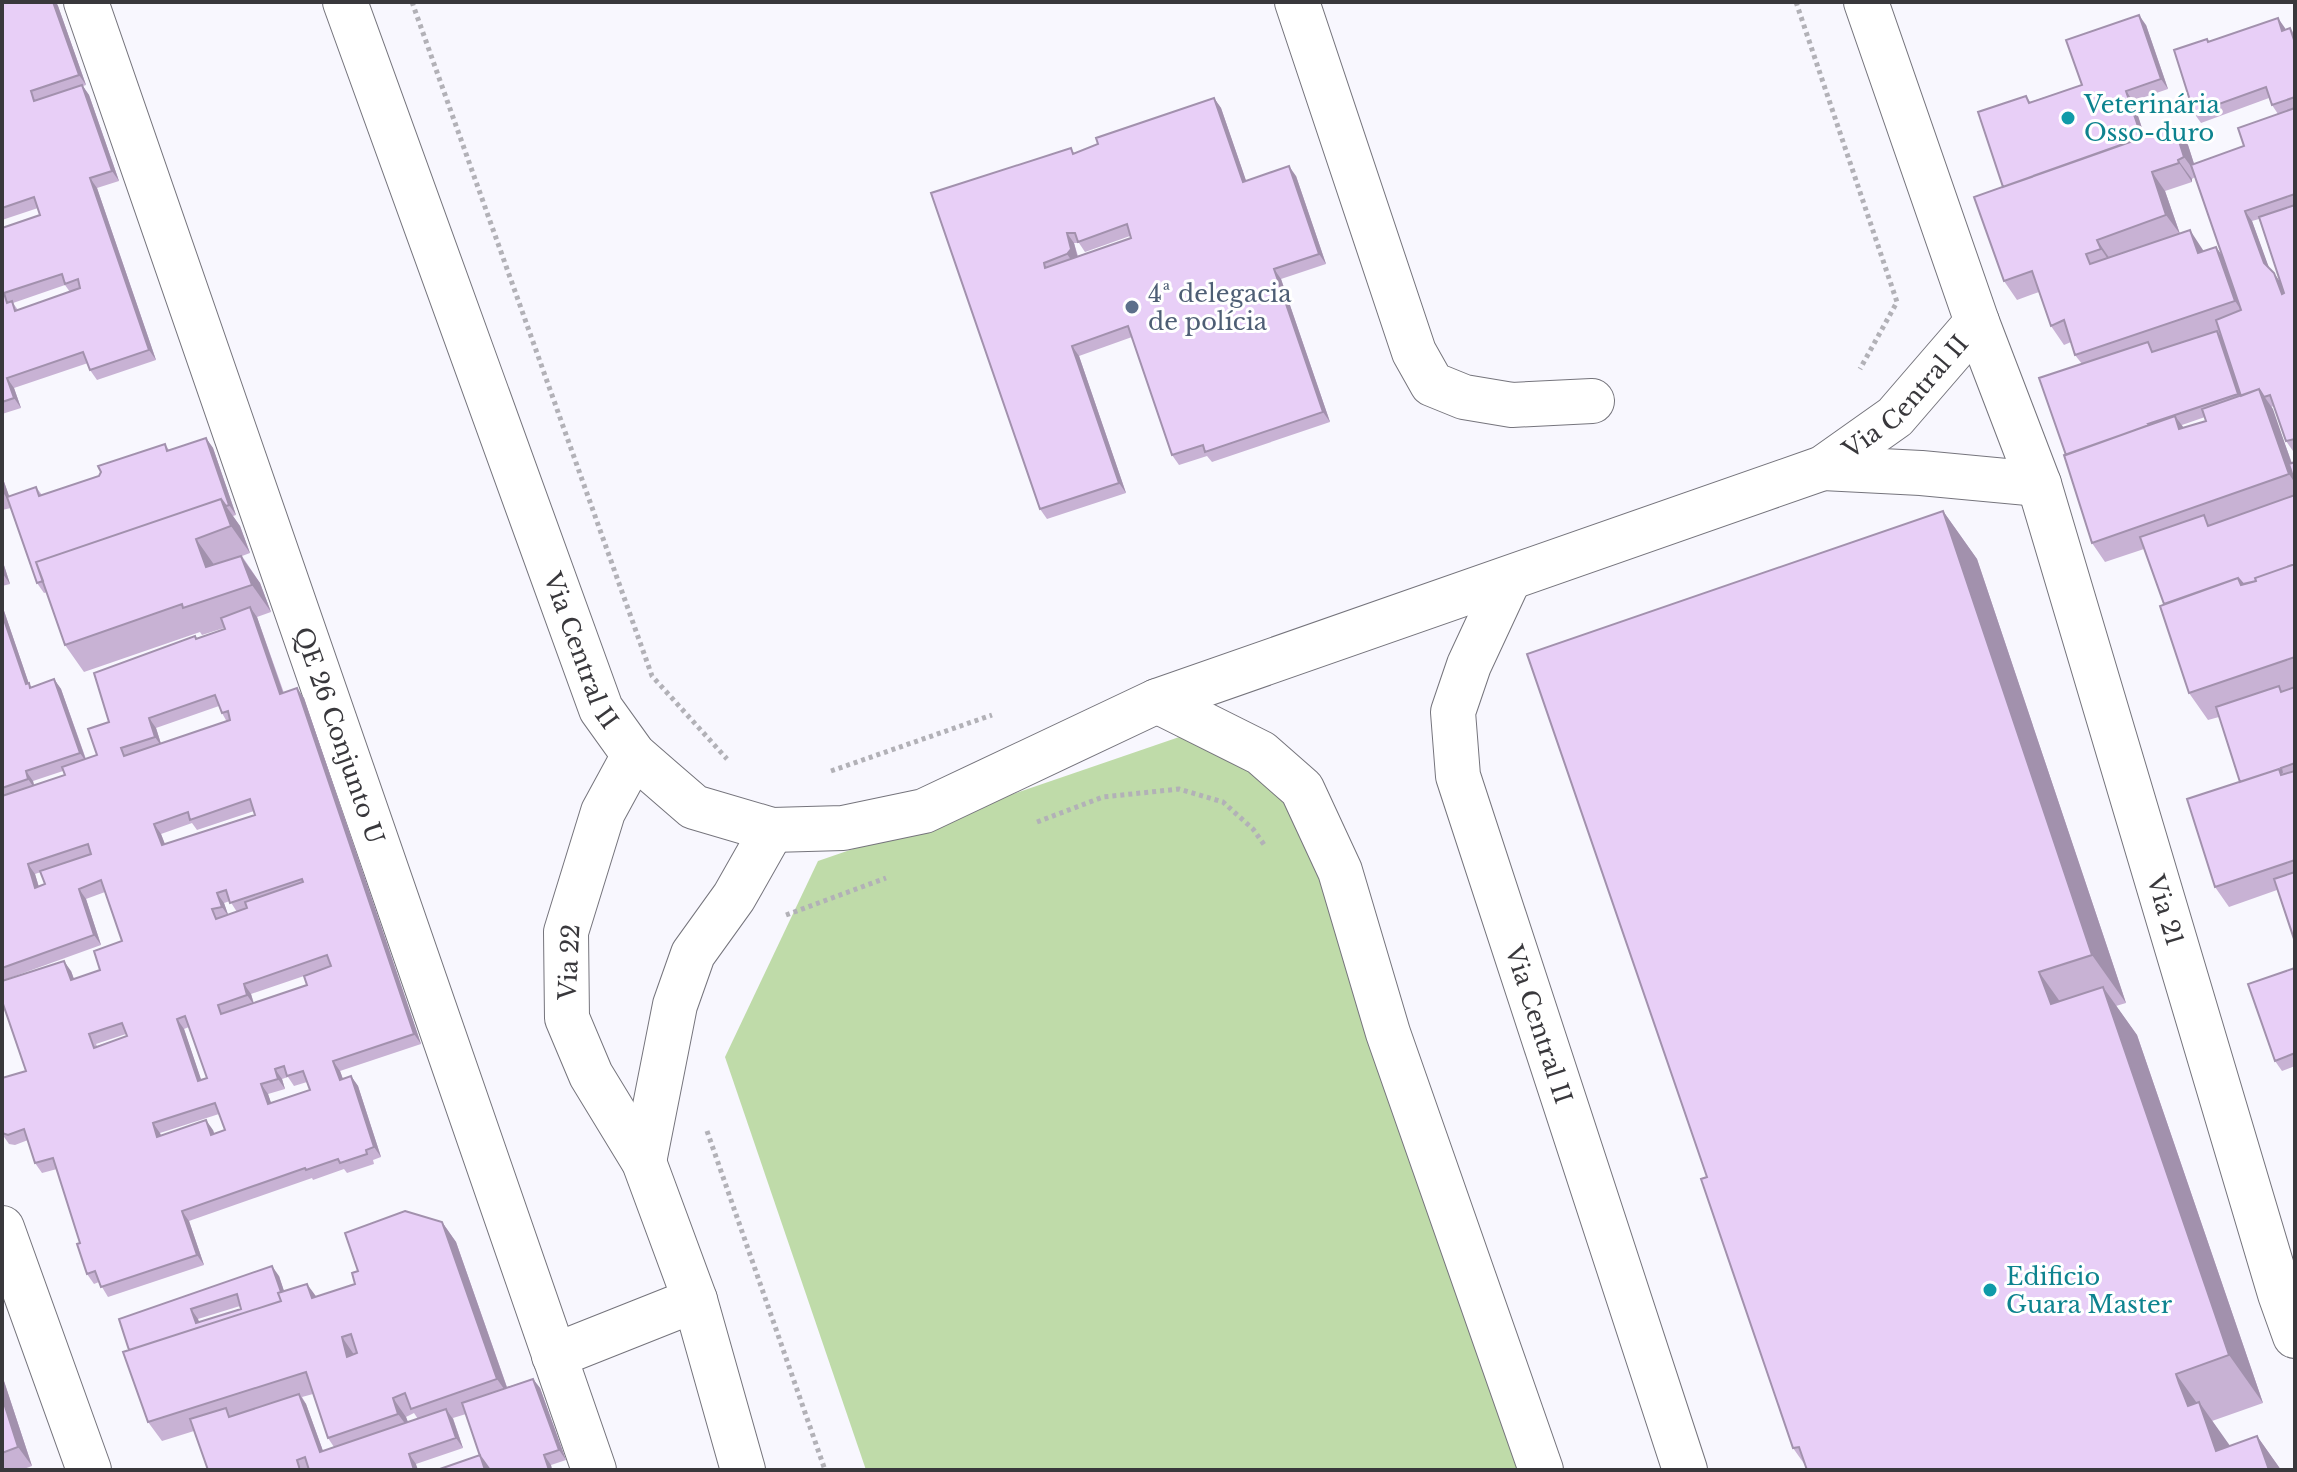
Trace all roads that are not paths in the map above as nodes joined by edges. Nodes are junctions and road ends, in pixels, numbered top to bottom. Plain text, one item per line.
1 (86, 2) edge
2 (345, 2) edge
3 (1297, 2) edge
4 (1866, 2) edge
5 (1977, 322) junction
6 (1592, 401) dead end
7 (1823, 468) junction
8 (2039, 484) junction
9 (1509, 579) junction
10 (1157, 701) junction
11 (634, 755) junction
12 (772, 830) junction
13 (644, 1162) junction
14 (2, 1228) edge
15 (2287, 1293) edge
16 (695, 1300) junction
17 (2295, 1336) edge
18 (554, 1356) junction
19 (89, 1470) edge
20 (594, 1470) edge
21 (743, 1470) edge
22 (1541, 1470) edge
23 (1685, 1470) edge

1 - 18 street, QE 26 Conjunto U
2 - 11 street, Via Central II
3 - 6 street
4 - 5 street, Via Central II
5 - 7 street, Via Central II
5 - 8 street, Via 21
7 - 8 street
7 - 9 street, Via Central II
8 - 15 street, Via 21
9 - 10 street, Via Central II
9 - 23 street, Via Central II
10 - 12 street, Via Central II
10 - 22 street
11 - 12 street, Via Central II
11 - 13 street, Via 22
12 - 13 street
13 - 16 street, Via 22
14 - 19 street
15 - 17 street, Via 21
16 - 18 street
16 - 21 street, Via 22
18 - 20 street, QE 26 Conjunto U

